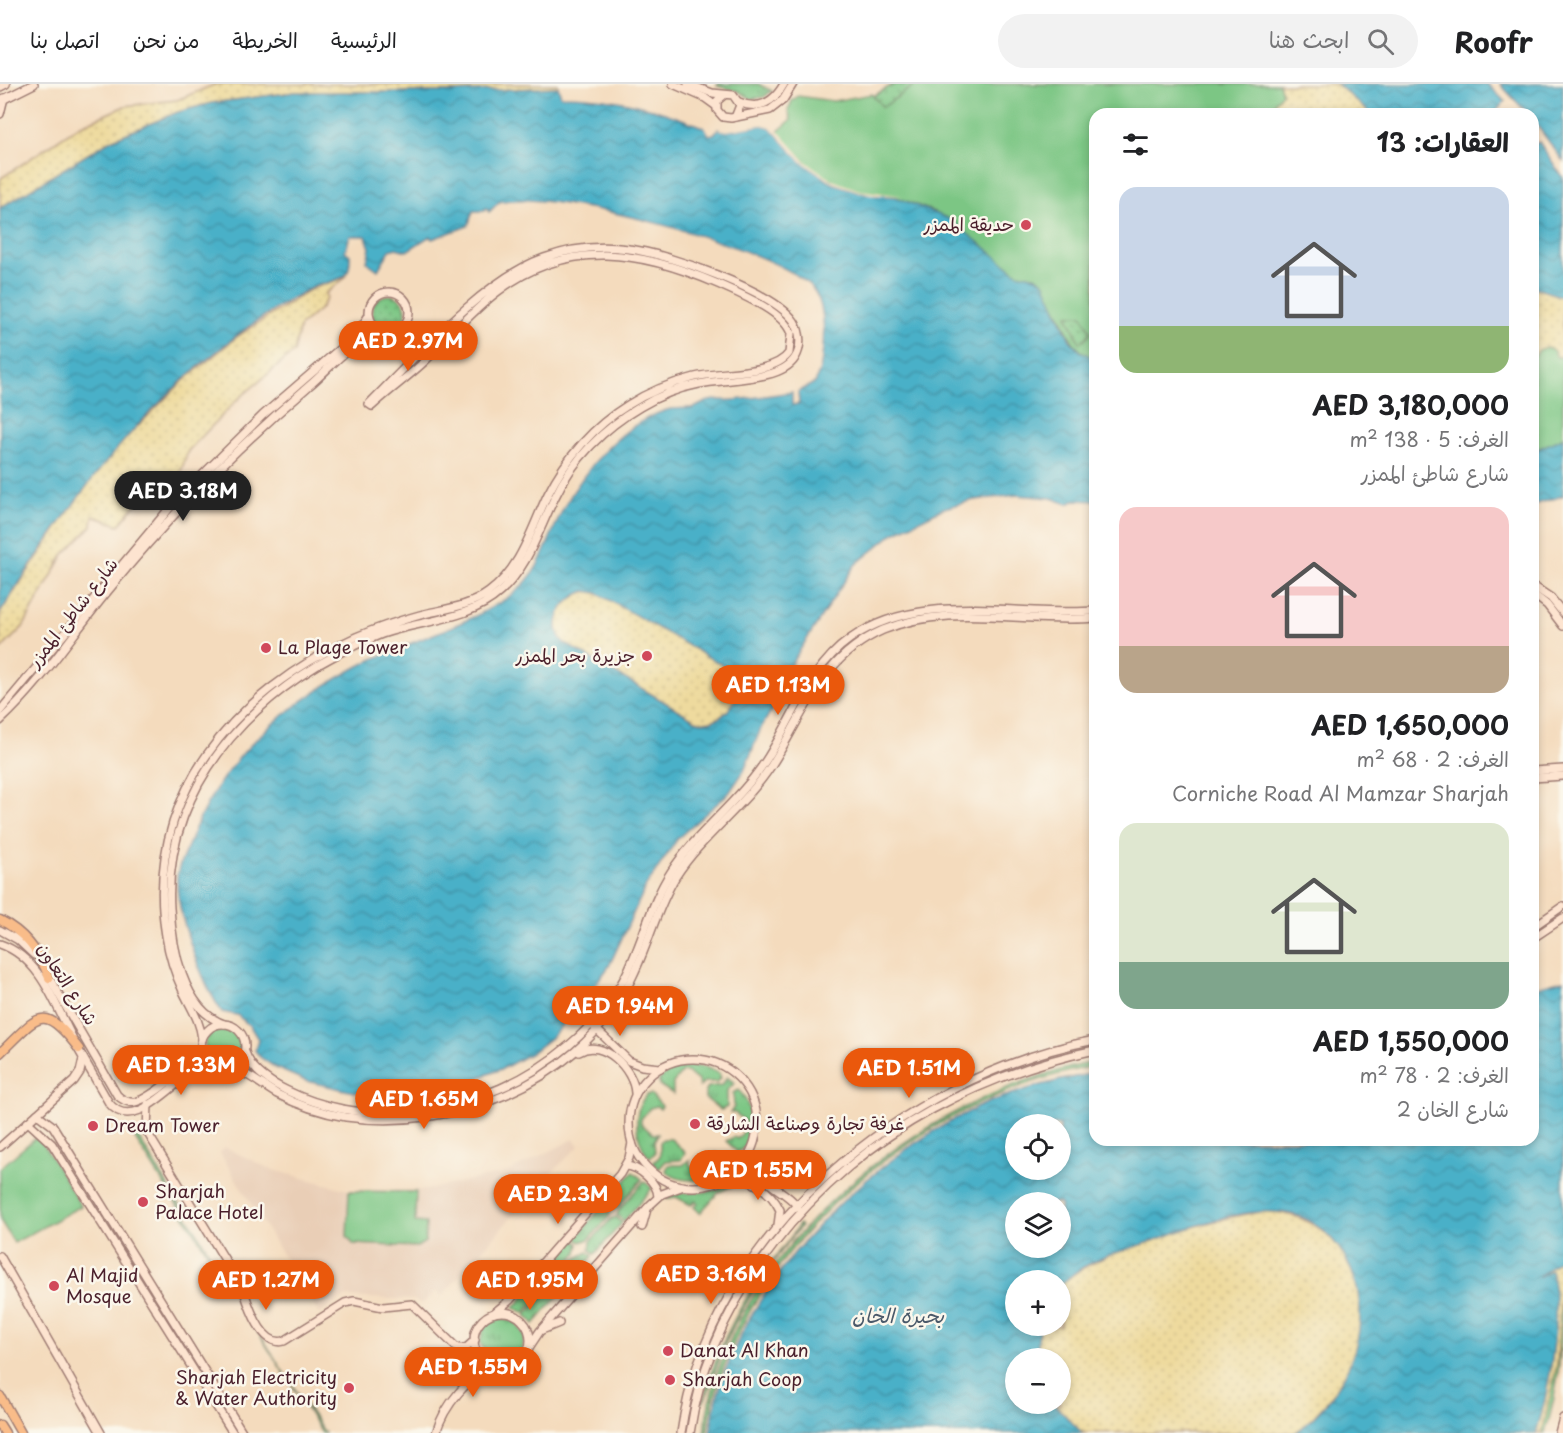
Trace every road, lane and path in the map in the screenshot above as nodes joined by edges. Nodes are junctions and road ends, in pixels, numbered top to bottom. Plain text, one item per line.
1 (6, 84) edge
2 (34, 84) edge
3 (673, 84) edge
4 (688, 84) edge
5 (784, 84) edge
6 (793, 84) edge
7 (0, 87) edge
8 (724, 95) junction
9 (2, 100) edge
10 (739, 102) junction
11 (716, 106) junction
12 (0, 114) edge
13 (736, 115) junction
14 (369, 315) junction
15 (382, 331) junction
16 (419, 361) junction
17 (632, 407) junction
18 (1539, 590) edge
19 (1539, 599) edge
20 (1089, 611) edge
21 (1563, 613) edge
22 (949, 614) junction
23 (1089, 618) edge
24 (1563, 626) edge
25 (0, 711) edge
26 (0, 721) edge
27 (783, 738) junction
28 (1563, 769) edge
29 (1539, 771) edge
30 (1563, 776) edge
31 (1539, 778) edge
32 (1563, 906) edge
33 (1563, 918) edge
34 (0, 920) edge
35 (1539, 923) edge
36 (0, 930) edge
37 (1539, 934) edge
38 (0, 944) edge
39 (50, 978) junction
40 (224, 1024) junction
41 (588, 1028) junction
42 (598, 1029) junction
43 (202, 1040) junction
44 (607, 1041) junction
45 (1089, 1042) edge
46 (202, 1048) junction
47 (601, 1048) junction
48 (244, 1052) junction
49 (1089, 1052) edge
50 (0, 1053) edge
51 (81, 1053) junction
52 (565, 1054) junction
53 (216, 1067) junction
54 (228, 1068) junction
55 (660, 1068) junction
56 (635, 1096) junction
57 (136, 1101) junction
58 (148, 1104) junction
59 (141, 1110) junction
60 (37, 1114) junction
61 (28, 1122) junction
62 (632, 1141) junction
63 (0, 1147) edge
64 (751, 1151) junction
65 (625, 1166) junction
66 (727, 1177) junction
67 (610, 1184) junction
68 (684, 1186) junction
69 (592, 1192) dead end
70 (780, 1193) junction
71 (658, 1197) junction
72 (775, 1202) junction
73 (797, 1205) junction
74 (647, 1208) junction
75 (800, 1215) junction
76 (642, 1227) dead end
77 (772, 1235) junction
78 (0, 1256) edge
79 (511, 1284) dead end
80 (507, 1302) junction
81 (494, 1313) junction
82 (559, 1323) dead end
83 (540, 1331) junction
84 (475, 1340) junction
85 (530, 1346) junction
86 (496, 1367) junction
87 (0, 1395) edge
88 (1563, 1418) edge
89 (0, 1425) edge
90 (5, 1433) edge
91 (21, 1433) edge
92 (101, 1433) edge
93 (233, 1433) edge
94 (243, 1433) edge
95 (436, 1433) edge
96 (681, 1433) edge
97 (690, 1433) edge
98 (1559, 1433) edge

1 - 7 street
2 - 9 street
3 - 11 street
4 - 8 street
5 - 10 street
6 - 13 street
8 - 10 street
8 - 11 street
9 - 12 street
10 - 13 street
11 - 13 street
14 - 15 street
14 - 15 street
14 - 25 street, شارع شاطئ الممزر
15 - 26 street, شارع شاطئ الممزر
16 - 16 street
16 - 17 street
17 - 40 street
17 - 43 street
18 - 21 street
19 - 24 street
20 - 22 street
22 - 23 street
22 - 27 street
27 - 41 street
27 - 42 street
28 - 29 street
30 - 31 street
32 - 35 street
33 - 37 street
34 - 39 highway
36 - 39 street, شارع التعاون
38 - 51 street, شارع التعاون
39 - 57 street, شارع التعاون
40 - 43 street
40 - 48 street
41 - 42 street
41 - 52 street
42 - 44 street
42 - 52 street
43 - 46 street
44 - 47 street
44 - 55 street
45 - 73 street
46 - 53 street
46 - 57 street
47 - 52 street
47 - 56 street
48 - 52 street
48 - 54 street
49 - 75 street
50 - 51 highway
51 - 59 street, شارع التعاون
51 - 60 street
52 - 54 street
53 - 54 street
53 - 58 street
55 - 56 street
55 - 64 street
56 - 62 street
57 - 59 street
58 - 59 street
58 - 84 street
60 - 61 street
60 - 94 street
61 - 63 street
61 - 93 street
62 - 65 street
62 - 68 street
64 - 66 street
64 - 70 street
65 - 67 street
65 - 71 street
66 - 68 street
66 - 72 street
67 - 69 street
67 - 80 street
68 - 71 street
70 - 72 street
70 - 73 street
71 - 74 street
72 - 77 street
73 - 75 street
73 - 77 street
74 - 76 street
74 - 83 street
75 - 97 street
77 - 96 street
78 - 92 street
79 - 80 street
80 - 81 street
81 - 84 street
81 - 85 street
82 - 83 street
83 - 85 street
84 - 86 street
85 - 86 street
86 - 95 street
87 - 91 highway
88 - 98 street
89 - 90 highway

